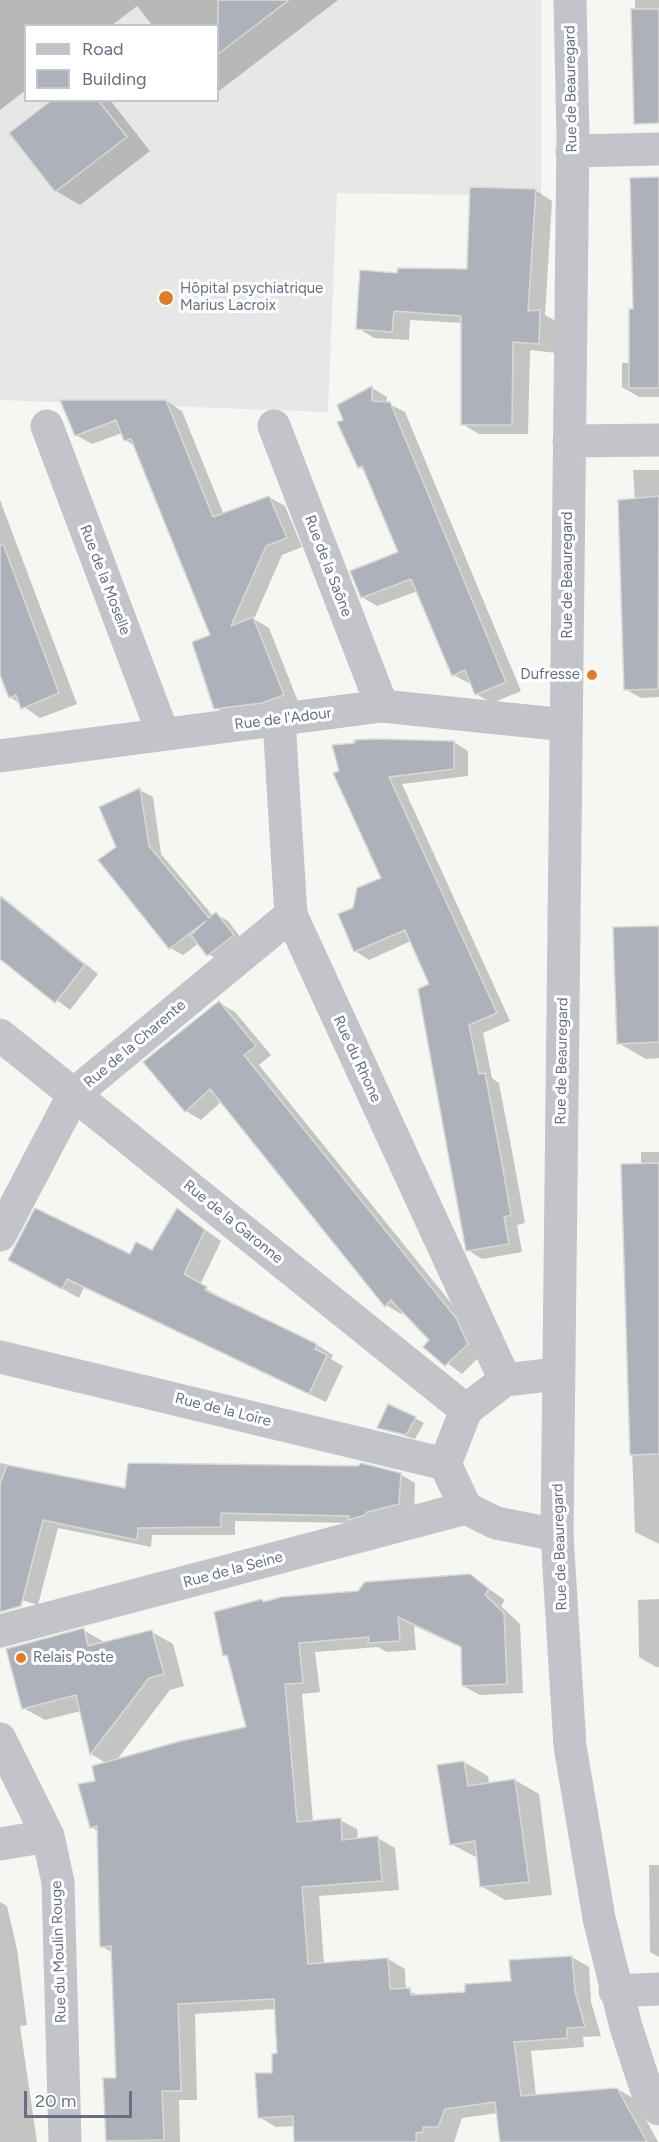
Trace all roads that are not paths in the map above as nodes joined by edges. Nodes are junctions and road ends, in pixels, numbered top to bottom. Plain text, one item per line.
1 (570, 0) edge
2 (659, 149) edge
3 (572, 151) junction
4 (47, 426) dead end
5 (274, 426) dead end
6 (659, 440) edge
7 (569, 441) junction
8 (382, 706) junction
9 (279, 720) junction
10 (566, 725) junction
11 (163, 734) junction
12 (0, 756) edge
13 (291, 915) junction
14 (0, 1035) edge
15 (74, 1094) junction
16 (0, 1235) edge
17 (0, 1357) edge
18 (558, 1374) junction
19 (505, 1380) junction
20 (466, 1410) junction
21 (445, 1464) junction
22 (466, 1508) junction
23 (557, 1535) junction
24 (0, 1631) edge
25 (0, 1739) edge
26 (48, 1836) junction
27 (0, 1844) edge
28 (659, 1989) edge
29 (615, 1991) junction
30 (659, 2109) edge
31 (64, 2142) edge

1 - 3 street, Rue de Beauregard
2 - 3 street
3 - 7 street, Rue de Beauregard
4 - 11 street, Rue de la Moselle
5 - 8 street, Rue de la Saône
6 - 7 street
7 - 10 street, Rue de Beauregard
8 - 9 street, Rue de l'Adour
8 - 10 street, Rue de l'Adour
9 - 11 street, Rue de l'Adour
9 - 13 street, Rue du Rhone
10 - 18 street, Rue de Beauregard
11 - 12 street, Rue de l'Adour
13 - 15 street, Rue de la Charente
13 - 19 street, Rue du Rhone
14 - 15 street, Rue de la Garonne
15 - 16 street, Rue de la Charente
15 - 20 street, Rue de la Garonne
17 - 21 street, Rue de la Loire
18 - 19 street
18 - 23 street, Rue de Beauregard
19 - 20 street
20 - 21 street
21 - 22 street
22 - 23 street
22 - 24 street, Rue de la Seine
23 - 29 street, Rue de Beauregard
25 - 26 street, Rue du Moulin Rouge
26 - 27 street
26 - 31 street, Rue du Moulin Rouge
28 - 29 street
29 - 30 street, Rue de Beauregard

